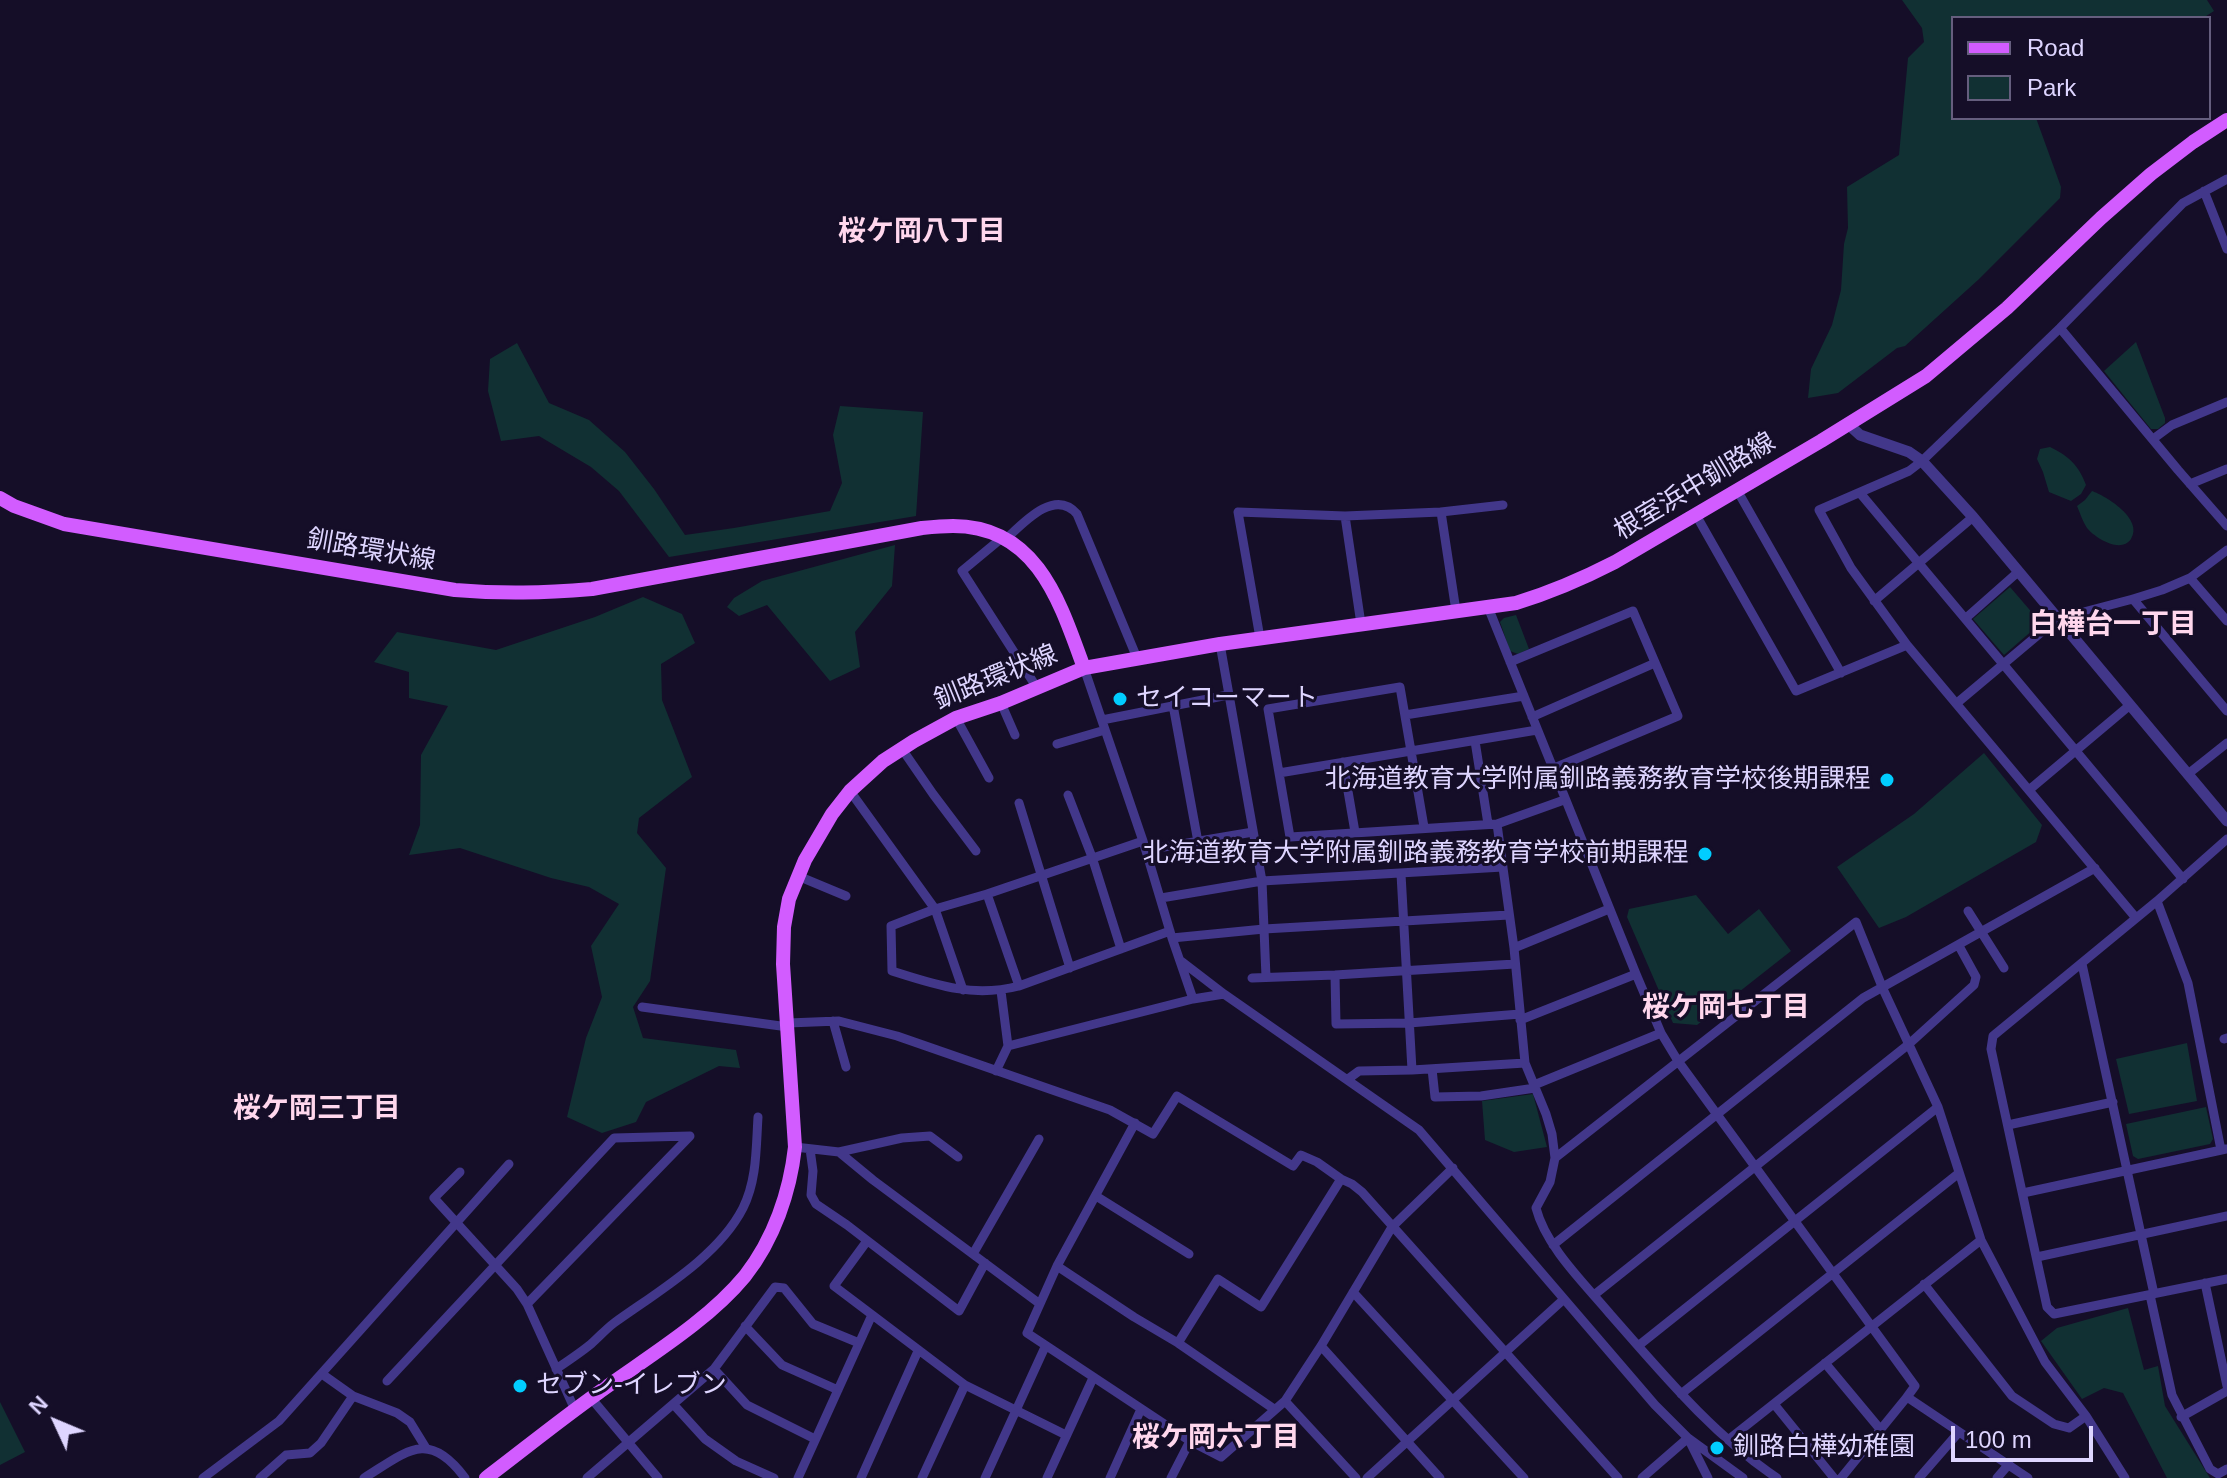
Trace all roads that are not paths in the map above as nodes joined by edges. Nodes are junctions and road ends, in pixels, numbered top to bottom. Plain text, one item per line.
1 (2227, 120) edge
2 (2227, 179) edge
3 (2204, 191) junction
4 (2227, 249) edge
5 (2060, 328) junction
6 (2227, 402) edge
7 (1848, 424) junction
8 (2153, 439) junction
9 (1922, 461) junction
10 (2227, 469) edge
11 (2190, 484) junction
12 (1737, 490) junction
13 (1860, 493) junction
14 (0, 498) edge
15 (1503, 505) dead end
16 (1441, 512) junction
17 (1696, 515) junction
18 (1345, 516) junction
19 (1973, 517) junction
20 (2227, 526) edge
21 (1004, 538) junction
22 (2227, 550) edge
23 (1919, 562) junction
24 (2018, 572) junction
25 (2190, 578) junction
26 (2133, 599) junction
27 (1874, 601) junction
28 (1488, 607) junction
29 (1456, 611) junction
30 (1966, 618) junction
31 (2057, 619) junction
32 (2227, 621) edge
33 (1361, 624) junction
34 (1260, 638) junction
35 (1220, 644) junction
36 (1907, 645) junction
37 (1137, 658) junction
38 (1510, 662) junction
39 (1655, 663) junction
40 (2004, 663) junction
41 (1084, 668) junction
42 (1841, 673) junction
43 (1037, 688) junction
44 (1228, 695) junction
45 (1524, 696) junction
46 (1001, 703) junction
47 (1957, 703) junction
48 (1173, 705) junction
49 (2130, 705) junction
50 (2227, 711) edge
51 (1405, 715) junction
52 (1532, 717) junction
53 (956, 718) junction
54 (1103, 725) junction
55 (1537, 730) junction
56 (1015, 735) dead end
57 (1475, 741) junction
58 (2227, 743) edge
59 (1057, 744) dead end
60 (902, 749) junction
61 (2076, 751) junction
62 (1411, 752) junction
63 (1343, 762) junction
64 (1552, 769) junction
65 (1279, 773) junction
66 (2188, 774) junction
67 (989, 778) dead end
68 (2029, 790) junction
69 (850, 791) junction
70 (1068, 795) dead end
71 (1564, 800) junction
72 (1019, 803) dead end
73 (2227, 821) edge
74 (1492, 824) junction
75 (1424, 827) junction
76 (1253, 832) junction
77 (1355, 832) junction
78 (2227, 839) edge
79 (1198, 842) junction
80 (1144, 845) junction
81 (976, 851) dead end
82 (1092, 857) junction
83 (1503, 867) junction
84 (2095, 868) junction
85 (1401, 874) junction
86 (1040, 875) junction
87 (798, 876) junction
88 (2183, 879) junction
89 (1262, 881) junction
90 (987, 894) junction
91 (846, 896) dead end
92 (1161, 898) junction
93 (2157, 901) junction
94 (935, 909) junction
95 (1609, 909) junction
96 (1968, 911) dead end
97 (1509, 915) junction
98 (2136, 918) junction
99 (1404, 921) junction
100 (1264, 929) junction
101 (1982, 933) junction
102 (1171, 935) junction
103 (1959, 946) junction
104 (1514, 948) junction
105 (1121, 949) junction
106 (1181, 961) junction
107 (1515, 964) junction
108 (2082, 964) junction
109 (1070, 968) junction
110 (2004, 968) dead end
111 (1406, 971) junction
112 (1636, 974) junction
113 (1335, 975) junction
114 (1266, 977) junction
115 (1252, 978) dead end
116 (1019, 986) junction
117 (1883, 989) junction
118 (963, 990) junction
119 (1001, 991) junction
120 (1224, 994) junction
121 (1193, 999) junction
122 (642, 1007) dead end
123 (1520, 1017) junction
124 (833, 1021) junction
125 (1409, 1023) junction
126 (788, 1025) junction
127 (1661, 1033) junction
128 (1909, 1044) junction
129 (1008, 1046) junction
130 (1678, 1061) junction
131 (1525, 1063) junction
132 (846, 1067) dead end
133 (1432, 1069) junction
134 (1412, 1070) junction
135 (996, 1071) junction
136 (1348, 1079) junction
137 (1535, 1087) junction
138 (2113, 1102) junction
139 (1938, 1107) junction
140 (1717, 1115) junction
141 (758, 1117) dead end
142 (1135, 1123) junction
143 (2008, 1125) junction
144 (1039, 1139) dead end
145 (803, 1148) junction
146 (2224, 1149) edge
147 (839, 1152) junction
148 (958, 1157) dead end
149 (1555, 1158) junction
150 (509, 1164) dead end
151 (1755, 1167) junction
152 (1453, 1168) junction
153 (2128, 1170) junction
154 (460, 1172) dead end
155 (1959, 1173) junction
156 (1341, 1179) junction
157 (2023, 1193) junction
158 (1096, 1196) junction
159 (2227, 1216) edge
160 (1795, 1220) junction
161 (455, 1224) junction
162 (1392, 1227) junction
163 (2141, 1233) junction
164 (1981, 1240) junction
165 (867, 1241) junction
166 (1553, 1245) junction
167 (973, 1254) junction
168 (1189, 1254) dead end
169 (2037, 1257) junction
170 (985, 1263) junction
171 (494, 1266) junction
172 (1057, 1266) junction
173 (1832, 1273) junction
174 (2227, 1279) edge
175 (2205, 1283) junction
176 (1924, 1284) junction
177 (1353, 1292) junction
178 (2152, 1294) junction
179 (1594, 1295) junction
180 (1564, 1299) junction
181 (527, 1304) junction
182 (1040, 1304) junction
183 (871, 1317) junction
184 (745, 1326) junction
185 (1872, 1326) junction
186 (859, 1343) junction
187 (1178, 1343) junction
188 (1321, 1346) junction
189 (1638, 1346) junction
190 (1045, 1347) junction
191 (918, 1351) junction
192 (1506, 1353) junction
193 (1825, 1363) junction
194 (556, 1369) junction
195 (714, 1369) junction
196 (322, 1374) junction
197 (1093, 1378) junction
198 (387, 1381) dead end
199 (965, 1385) junction
200 (2227, 1389) edge
201 (838, 1390) junction
202 (1681, 1394) junction
203 (353, 1396) junction
204 (1907, 1397) junction
205 (591, 1398) junction
206 (1454, 1400) junction
207 (1285, 1401) junction
208 (1774, 1404) junction
209 (674, 1405) junction
210 (1141, 1409) junction
211 (1274, 1409) junction
212 (575, 1410) junction
213 (1016, 1411) junction
214 (2086, 1416) junction
215 (2181, 1417) junction
216 (1880, 1429) junction
217 (1959, 1432) junction
218 (1066, 1435) junction
219 (1688, 1438) junction
220 (815, 1439) junction
221 (1728, 1440) junction
222 (1190, 1441) junction
223 (1407, 1442) junction
224 (627, 1443) junction
225 (426, 1448) junction
226 (2009, 1464) junction
227 (2227, 1469) edge
228 (203, 1478) edge
229 (260, 1478) edge
230 (364, 1478) edge
231 (465, 1478) edge
232 (486, 1478) edge
233 (587, 1478) edge
234 (658, 1478) edge
235 (774, 1478) edge
236 (798, 1478) edge
237 (861, 1478) edge
238 (922, 1478) edge
239 (985, 1478) edge
240 (1047, 1478) edge
241 (1110, 1478) edge
242 (1171, 1478) edge
243 (1356, 1478) edge
244 (1367, 1478) edge
245 (1440, 1478) edge
246 (1524, 1478) edge
247 (1618, 1478) edge
248 (1642, 1478) edge
249 (1708, 1478) edge
250 (1743, 1478) edge
251 (1777, 1478) edge
252 (1834, 1478) edge
253 (1841, 1478) edge
254 (1919, 1478) edge
255 (1997, 1478) edge
256 (2028, 1478) edge
257 (2125, 1478) edge

1 - 7 main road, 根室浜中釧路線
2 - 3 street
3 - 4 street
3 - 5 street
5 - 8 street
5 - 9 street
6 - 8 street
7 - 9 street
7 - 12 main road, 根室浜中釧路線
8 - 11 street
9 - 13 street
9 - 19 street
10 - 11 street
11 - 20 street
12 - 17 main road, 根室浜中釧路線
12 - 42 street
13 - 23 street
13 - 27 street
14 - 21 main road, 釧路環状線
15 - 16 street
16 - 18 street
16 - 29 street
17 - 28 main road, 根室浜中釧路線
17 - 42 street
18 - 33 street
18 - 34 street
19 - 23 street
19 - 24 street
21 - 37 street
21 - 41 main road, 釧路環状線
21 - 43 street
22 - 25 street
23 - 27 street
23 - 30 street
24 - 30 street
24 - 31 street
25 - 26 street
25 - 32 street
26 - 31 street
26 - 50 street
27 - 36 street
28 - 29 main road, 根室浜中釧路線
28 - 38 street
29 - 33 main road, 根室浜中釧路線
30 - 40 street
31 - 40 street
31 - 49 street
33 - 34 main road, 根室浜中釧路線
34 - 35 main road, 根室浜中釧路線
35 - 37 main road, 根室浜中釧路線
35 - 44 street
36 - 42 street
36 - 47 street
37 - 41 main road, 根室浜中釧路線
38 - 39 street
38 - 45 street
39 - 52 street
39 - 64 street
40 - 47 street
40 - 61 street
41 - 43 main road, 釧路環状線
41 - 54 street
43 - 46 main road, 釧路環状線
44 - 48 street
44 - 76 street
45 - 51 street
45 - 52 street
46 - 53 main road, 釧路環状線
46 - 56 street
47 - 68 street
48 - 54 street
48 - 79 street
49 - 61 street
49 - 66 street
51 - 62 street
51 - 65 street
52 - 55 street
53 - 60 main road, 釧路環状線
53 - 67 street
54 - 59 street
54 - 80 street
55 - 57 street
55 - 64 street
57 - 62 street
57 - 74 street
58 - 66 street
60 - 69 main road, 釧路環状線
60 - 81 street
61 - 68 street
61 - 88 street
62 - 63 street
62 - 75 street
63 - 65 street
63 - 77 street
64 - 71 street
65 - 77 street
66 - 73 street
68 - 84 street
69 - 87 main road, 釧路環状線
69 - 94 street
70 - 82 street
71 - 74 street
71 - 95 street
72 - 86 street
74 - 75 street
74 - 83 street
75 - 77 street
76 - 79 street
76 - 89 street
78 - 88 street
79 - 80 street
80 - 82 street
80 - 92 street
82 - 86 street
82 - 105 street
83 - 85 street
83 - 97 street
84 - 98 street
84 - 101 street
85 - 89 street
85 - 99 street
86 - 90 street
86 - 109 street
87 - 91 street
87 - 126 main road, 釧路環状線
88 - 93 street
89 - 92 street
89 - 100 street
90 - 94 street
90 - 116 street
92 - 102 street
93 - 98 street
93 - 146 street
94 - 118 street
94 - 118 street
95 - 104 street
95 - 112 street
96 - 101 street
97 - 99 street
97 - 104 street
98 - 108 street
99 - 100 street
99 - 111 street
100 - 102 street
100 - 114 street
101 - 103 street
101 - 110 street
102 - 105 street
102 - 106 street
103 - 117 street
103 - 128 street
104 - 107 street
105 - 109 street
106 - 120 street
106 - 121 street
107 - 111 street
107 - 123 street
108 - 138 street
108 - 143 street
109 - 116 street
111 - 113 street
111 - 125 street
112 - 123 street
112 - 127 street
113 - 114 street
113 - 125 street
114 - 115 street
116 - 119 street
117 - 128 street
117 - 130 street
117 - 140 street
118 - 119 street
119 - 129 street
120 - 121 street
120 - 136 street
121 - 129 street
122 - 126 street
123 - 125 street
123 - 131 street
124 - 126 street
124 - 132 street
124 - 135 street
125 - 134 street
126 - 145 main road, 釧路環状線
127 - 130 street
127 - 137 street
128 - 139 street
128 - 151 street
129 - 135 street
130 - 140 street
130 - 149 street
131 - 133 street
131 - 137 street
133 - 134 street
133 - 137 street
134 - 136 street
135 - 142 street
136 - 152 street
137 - 149 street
138 - 143 street
138 - 153 street
139 - 155 street
139 - 160 street
140 - 151 street
140 - 166 street
141 - 194 street
142 - 156 street
142 - 158 street
143 - 157 street
144 - 167 street
145 - 147 street
145 - 165 street
145 - 205 main road, 釧路環状線
146 - 153 street
147 - 148 street
147 - 167 street
149 - 166 street
150 - 161 street
151 - 160 street
151 - 179 street
152 - 162 street
152 - 180 street
153 - 157 street
153 - 163 street
154 - 161 street
155 - 164 street
155 - 173 street
156 - 162 street
156 - 187 street
157 - 169 street
158 - 168 street
158 - 172 street
159 - 163 street
160 - 173 street
160 - 189 street
161 - 171 street
161 - 196 street
162 - 177 street
162 - 192 street
163 - 169 street
163 - 178 street
164 - 176 street
164 - 214 street
165 - 170 street
165 - 183 street
166 - 179 street
167 - 170 street
169 - 178 street
170 - 182 street
171 - 181 street
171 - 181 street
171 - 198 street
172 - 182 street
172 - 187 street
173 - 185 street
173 - 202 street
174 - 175 street
175 - 178 street
175 - 200 street
176 - 185 street
176 - 214 street
177 - 188 street
177 - 206 street
178 - 215 street
179 - 189 street
180 - 192 street
180 - 219 street
181 - 194 street
182 - 190 street
183 - 186 street
183 - 191 street
184 - 186 street
184 - 195 street
184 - 201 street
185 - 193 street
185 - 204 street
186 - 201 street
187 - 211 street
188 - 207 street
188 - 223 street
189 - 202 street
190 - 197 street
190 - 213 street
191 - 199 street
191 - 237 street
192 - 206 street
192 - 247 street
193 - 208 street
193 - 216 street
194 - 212 street
195 - 209 street
195 - 220 street
196 - 203 street
196 - 228 street
197 - 210 street
197 - 218 street
199 - 213 street
199 - 238 street
200 - 215 street
201 - 220 street
202 - 221 street
203 - 225 street
203 - 229 street
204 - 216 street
204 - 217 street
205 - 212 main road, 釧路環状線
205 - 224 street
206 - 223 street
206 - 246 street
207 - 211 street
207 - 243 street
208 - 221 street
208 - 252 street
209 - 224 street
209 - 235 street
210 - 222 street
210 - 241 street
211 - 222 street
212 - 232 main road, 釧路環状線
213 - 218 street
213 - 239 street
214 - 257 street
215 - 227 street
216 - 253 street
217 - 226 street
217 - 254 street
218 - 240 street
219 - 248 street
219 - 249 street
219 - 250 street
220 - 236 street
221 - 251 street
222 - 242 street
223 - 244 street
223 - 245 street
224 - 233 street
224 - 234 street
225 - 230 street
225 - 231 street
226 - 255 street
226 - 256 street

